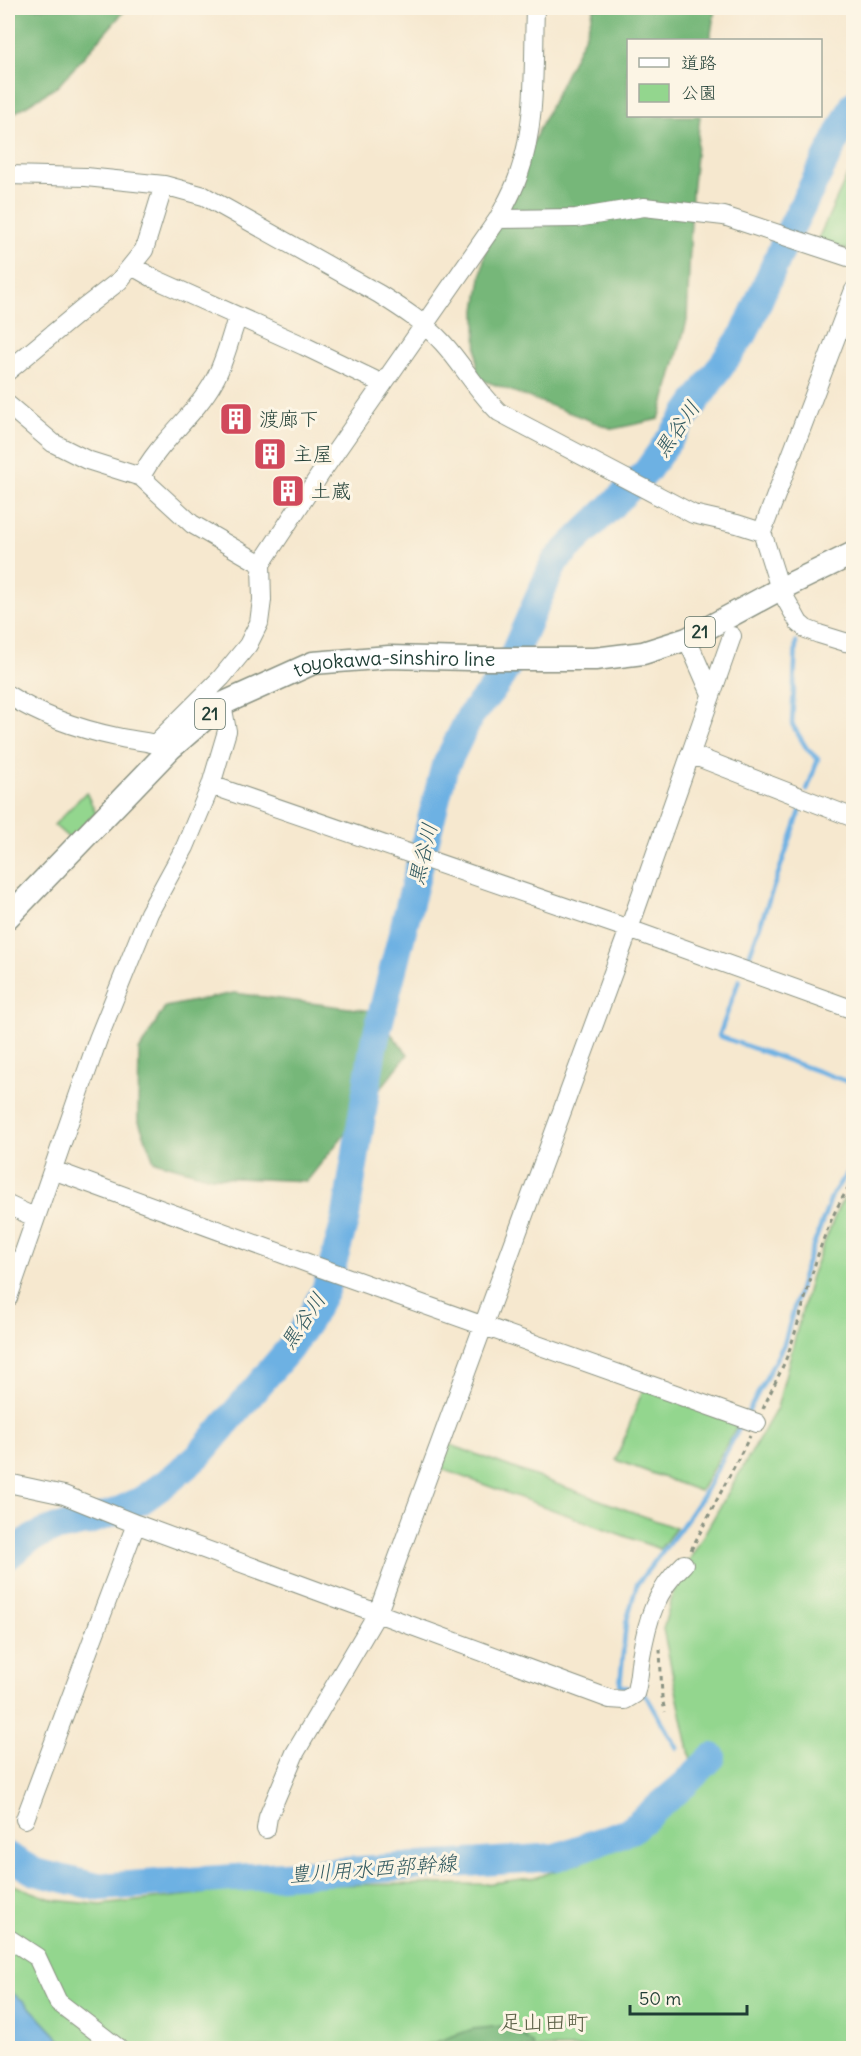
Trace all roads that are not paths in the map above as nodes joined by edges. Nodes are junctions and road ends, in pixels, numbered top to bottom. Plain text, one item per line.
1 (536, 8) edge
2 (8, 175) edge
3 (164, 185) junction
4 (498, 219) junction
5 (854, 259) edge
6 (132, 266) junction
7 (854, 290) edge
8 (238, 316) junction
9 (424, 327) junction
10 (8, 371) edge
11 (383, 384) junction
12 (8, 405) edge
13 (141, 477) junction
14 (762, 532) junction
15 (854, 553) edge
16 (261, 564) junction
17 (780, 589) junction
18 (732, 636) dead end
19 (687, 639) junction
20 (854, 642) edge
21 (711, 694) junction
22 (8, 695) edge
23 (222, 704) junction
24 (163, 746) junction
25 (690, 754) junction
26 (211, 785) junction
27 (854, 818) edge
28 (8, 917) edge
29 (629, 929) junction
30 (854, 1010) edge
31 (53, 1170) junction
32 (8, 1205) edge
33 (34, 1217) junction
34 (8, 1298) edge
35 (483, 1324) junction
36 (757, 1423) road end
37 (8, 1483) edge
38 (136, 1524) junction
39 (684, 1564) dead end
40 (378, 1612) junction
41 (25, 1819) dead end
42 (266, 1829) dead end
43 (8, 1938) edge
44 (118, 2049) edge

1 - 4 street
2 - 3 street
3 - 6 street
3 - 9 street
4 - 5 street
4 - 9 street
6 - 8 street
6 - 10 street
7 - 14 street
8 - 11 street
8 - 13 street
9 - 11 street
9 - 14 street
11 - 16 street
12 - 13 street
13 - 16 street
14 - 17 street
15 - 17 main road, toyokawa-sinshiro line / 21
16 - 24 street
17 - 19 main road, toyokawa-sinshiro line / 21
17 - 20 street
18 - 21 street
19 - 21 street
19 - 23 main road, toyokawa-sinshiro line / 21
21 - 25 street
22 - 24 street
23 - 24 main road, toyokawa-sinshiro line / 21
23 - 26 street
24 - 28 main road, toyokawa-sinshiro line / 21
25 - 27 street
25 - 29 street
26 - 29 street
26 - 31 street
29 - 30 street
29 - 35 street
31 - 33 street
31 - 35 street
32 - 33 street
33 - 34 street
35 - 36 street
35 - 40 street
37 - 38 street
38 - 40 street
38 - 41 street
39 - 40 street
40 - 42 street
43 - 44 street

